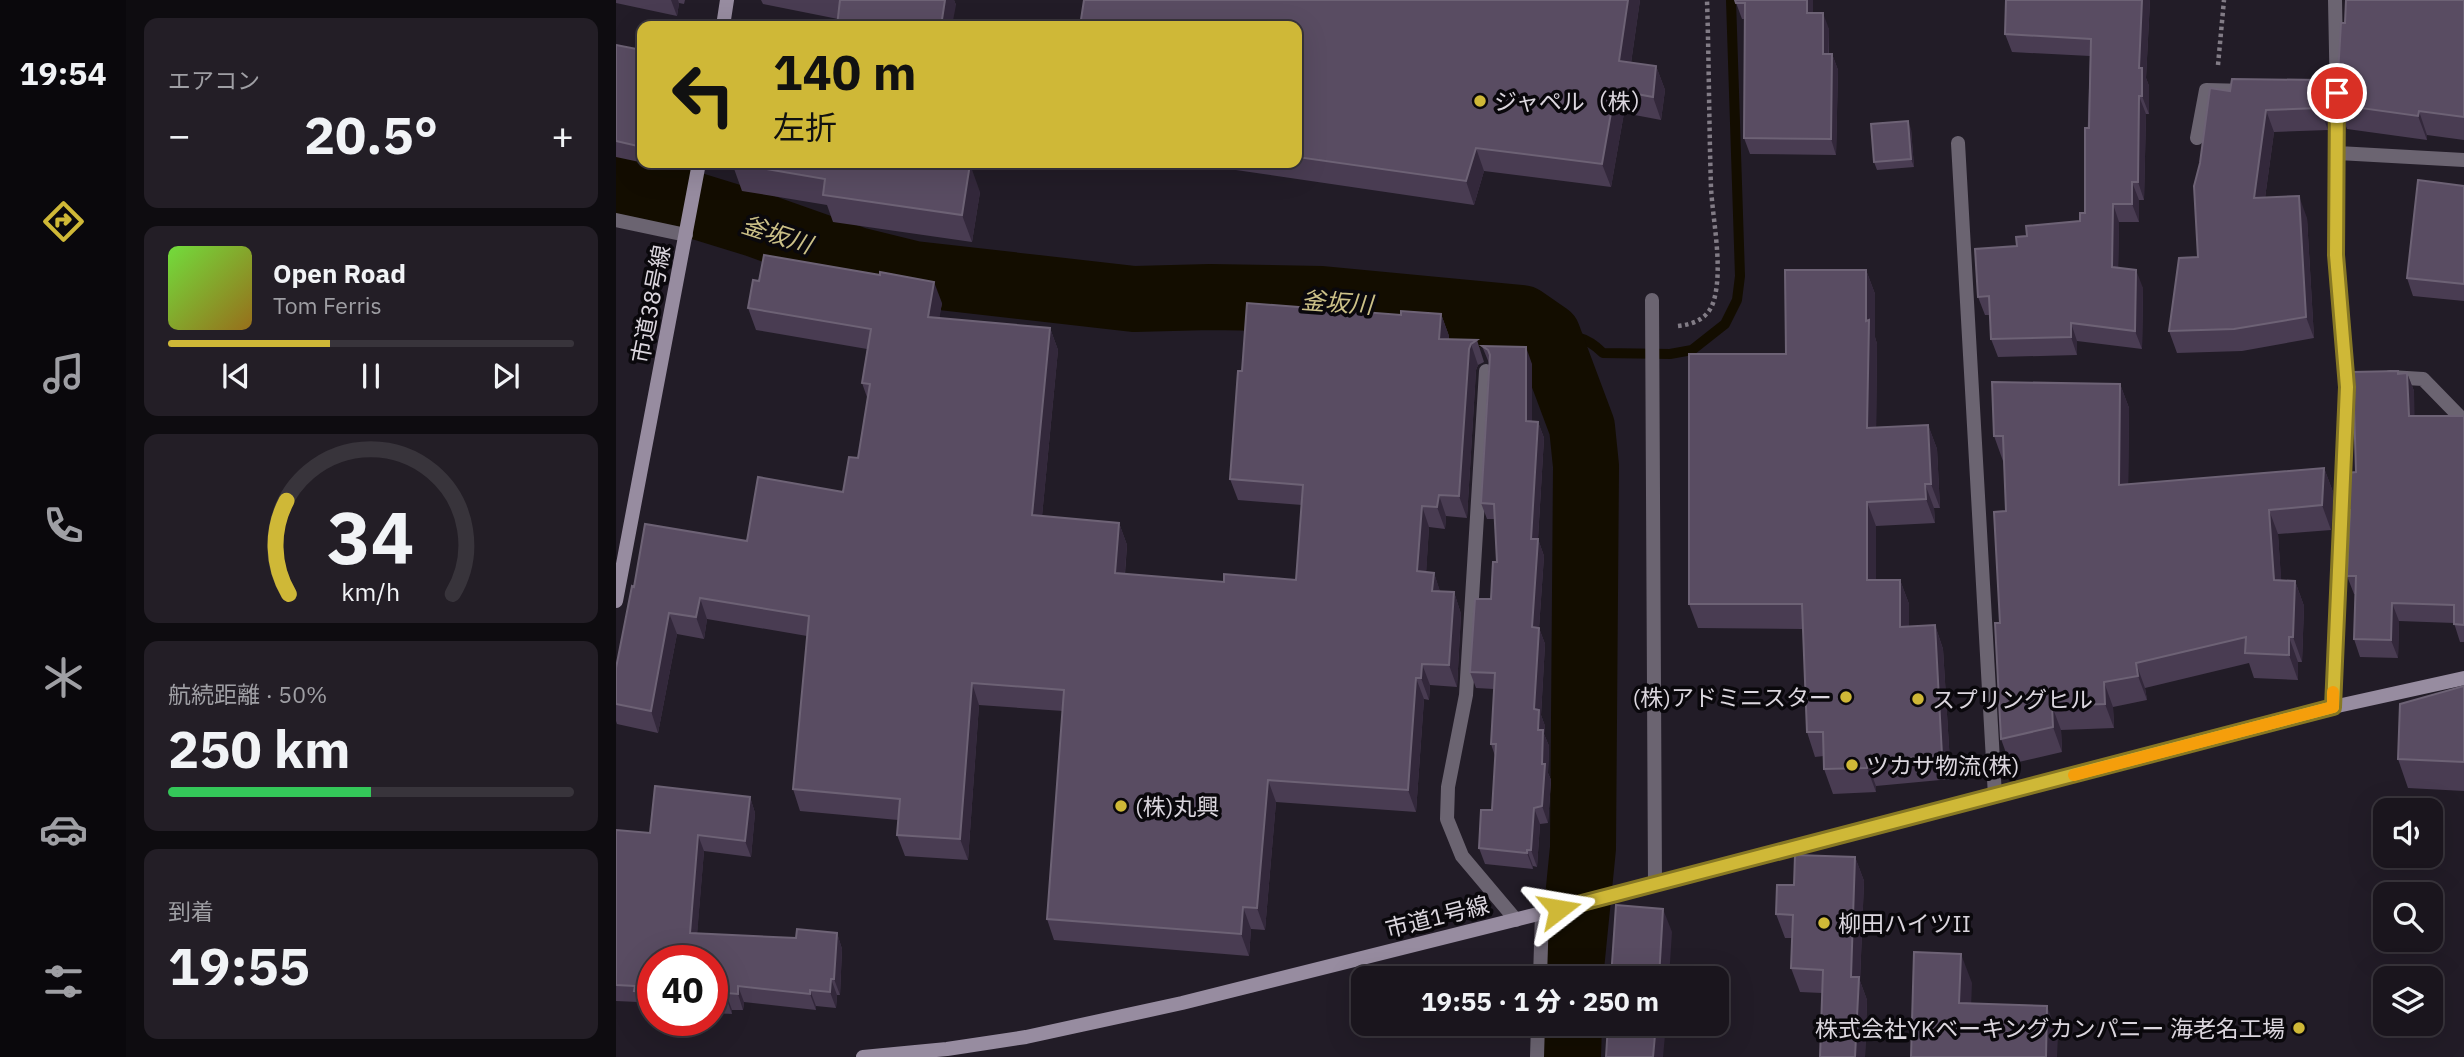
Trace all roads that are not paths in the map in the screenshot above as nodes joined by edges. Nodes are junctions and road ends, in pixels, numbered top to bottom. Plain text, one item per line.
1 (727, 0) edge
2 (2335, 0) edge
3 (724, 21) edge
4 (2256, 91) edge
5 (2197, 138) dead end
6 (1958, 143) dead end
7 (2338, 153) junction
8 (2464, 160) edge
9 (698, 168) edge
10 (616, 220) edge
11 (687, 228) junction
12 (1652, 300) dead end
13 (1486, 371) edge
14 (2360, 376) junction
15 (2464, 421) edge
16 (616, 601) edge
17 (2464, 678) edge
18 (2333, 707) junction
19 (1995, 796) junction
20 (1655, 884) junction
21 (1542, 913) junction
22 (1516, 920) junction
23 (1540, 966) edge
24 (1538, 1036) edge
25 (863, 1057) edge
26 (1538, 1057) edge

1 - 3 street
2 - 7 street
4 - 5 street
6 - 19 street
7 - 8 street
7 - 14 street
9 - 11 street, 市道38号線
10 - 11 street
11 - 16 street, 市道38号線
12 - 20 street
13 - 22 street
14 - 15 street
14 - 18 street
17 - 18 street, 市道1号線
18 - 19 street, 市道1号線
19 - 20 street, 市道1号線
20 - 21 street, 市道1号線
21 - 22 street, 市道1号線
21 - 23 street
22 - 25 street, 市道1号線
24 - 26 street

